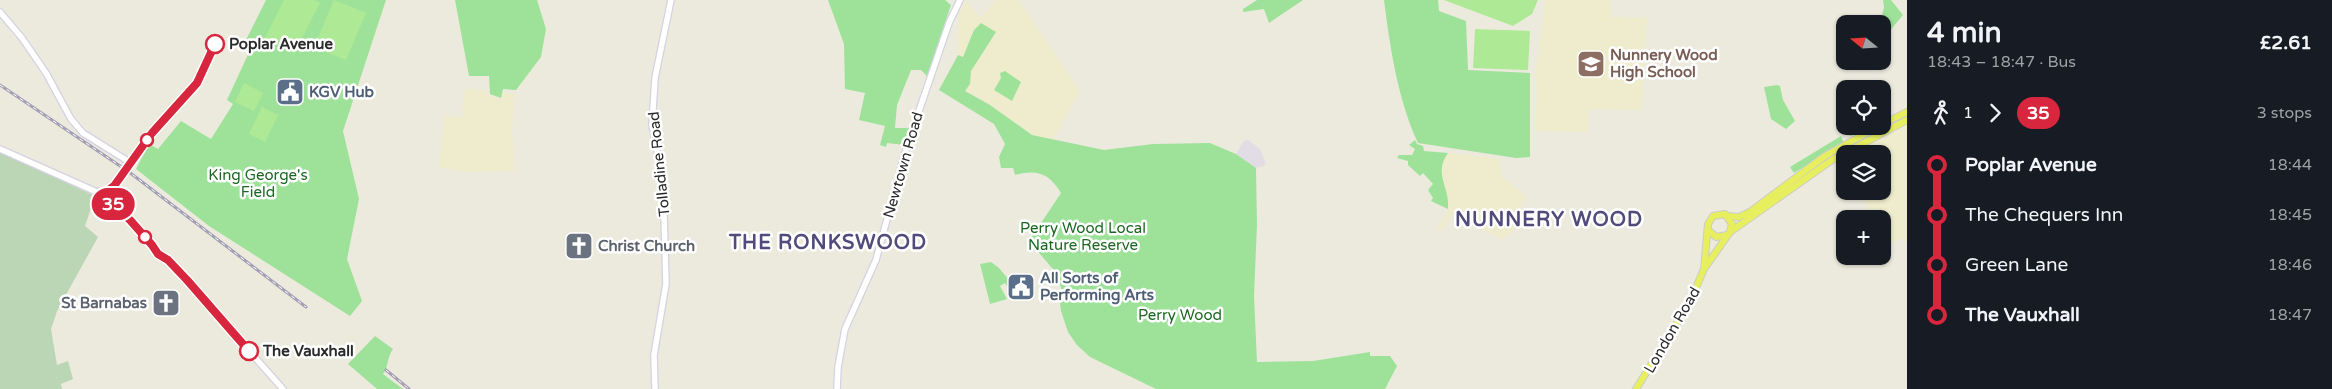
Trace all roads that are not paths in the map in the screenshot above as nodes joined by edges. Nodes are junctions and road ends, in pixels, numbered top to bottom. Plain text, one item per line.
1 (671, 0) edge
2 (960, 0) edge
3 (0, 12) edge
4 (1907, 112) edge
5 (1891, 120) edge
6 (1907, 120) edge
7 (1863, 135) edge
8 (0, 148) edge
9 (106, 195) junction
10 (1727, 216) junction
11 (1708, 229) junction
12 (1729, 234) junction
13 (1714, 254) junction
14 (1706, 256) junction
15 (1704, 269) junction
16 (283, 389) edge
17 (654, 389) edge
18 (836, 389) edge
19 (1636, 389) edge

1 - 17 main road, Tolladine Road
2 - 18 main road, Newtown Road
3 - 9 main road
4 - 5 main road
6 - 12 main road, London Road
7 - 10 main road
8 - 9 main road
9 - 16 main road
10 - 11 main road
10 - 12 main road
11 - 12 main road
11 - 14 main road, London Road
12 - 13 main road, London Road
13 - 14 main road
13 - 15 main road, London Road
14 - 15 main road, London Road
15 - 19 main road, London Road

